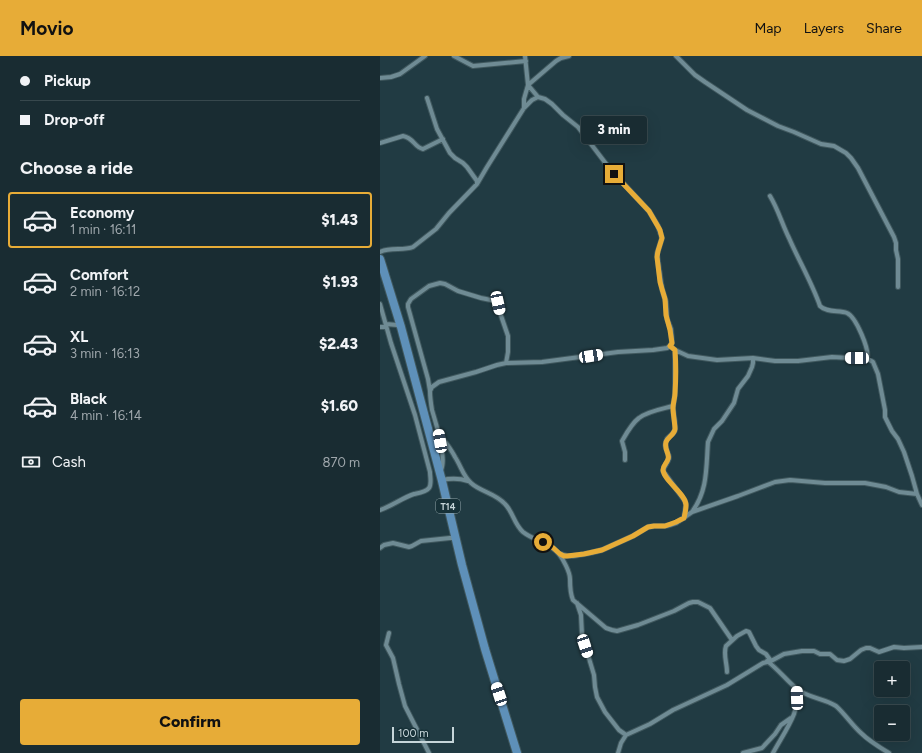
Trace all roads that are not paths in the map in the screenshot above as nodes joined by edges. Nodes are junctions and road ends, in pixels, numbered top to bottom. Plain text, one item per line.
1 (425, 56) edge
2 (454, 56) edge
3 (526, 56) edge
4 (569, 56) edge
5 (676, 56) edge
6 (526, 61) junction
7 (380, 78) edge
8 (528, 85) junction
9 (538, 97) junction
10 (427, 98) dead end
11 (524, 108) junction
12 (443, 139) junction
13 (380, 143) edge
14 (477, 184) junction
15 (770, 196) dead end
16 (380, 252) edge
17 (380, 259) edge
18 (898, 287) dead end
19 (380, 304) edge
20 (386, 324) junction
21 (380, 327) edge
22 (401, 327) junction
23 (670, 346) junction
24 (675, 350) junction
25 (753, 358) junction
26 (866, 359) junction
27 (506, 363) junction
28 (428, 378) junction
29 (439, 382) junction
30 (430, 391) junction
31 (673, 406) junction
32 (438, 432) junction
33 (625, 460) dead end
34 (440, 472) junction
35 (442, 481) junction
36 (468, 481) junction
37 (917, 494) junction
38 (922, 504) edge
39 (380, 510) edge
40 (692, 512) junction
41 (684, 518) junction
42 (456, 538) junction
43 (380, 548) edge
44 (560, 554) junction
45 (577, 603) junction
46 (389, 633) dead end
47 (732, 640) junction
48 (922, 646) edge
49 (769, 661) junction
50 (728, 672) dead end
51 (797, 689) junction
52 (792, 717) junction
53 (626, 735) junction
54 (429, 753) edge
55 (517, 753) edge
56 (618, 753) edge
57 (743, 753) edge
58 (774, 753) edge
59 (889, 753) edge

1 - 7 street
2 - 6 street
3 - 6 street
4 - 8 street
5 - 18 street
6 - 8 street
8 - 9 street
8 - 11 street
9 - 11 street
9 - 23 street
10 - 12 street
11 - 14 street
12 - 13 street
12 - 14 street
14 - 16 street
15 - 26 street
17 - 22 highway, T14
19 - 20 street
20 - 21 street
20 - 22 street
20 - 39 street
22 - 34 highway, T14
23 - 24 street
23 - 27 street
24 - 25 street
24 - 31 street
25 - 26 street
25 - 40 street
26 - 37 street
27 - 28 street
27 - 29 street
28 - 29 street
28 - 30 street
29 - 30 street
30 - 32 street
31 - 33 street
31 - 41 street
32 - 34 street
32 - 36 street
34 - 35 highway, T14
35 - 36 street
35 - 42 highway, T14
36 - 44 street
37 - 38 street
37 - 40 street
40 - 41 street
41 - 44 street
42 - 43 street
42 - 55 highway, T14
44 - 45 street
45 - 47 street
45 - 53 street
46 - 54 street
47 - 49 street
47 - 50 street
48 - 49 street
49 - 51 street
49 - 53 street
51 - 52 street
51 - 59 street
52 - 57 street
52 - 58 street
53 - 56 street

